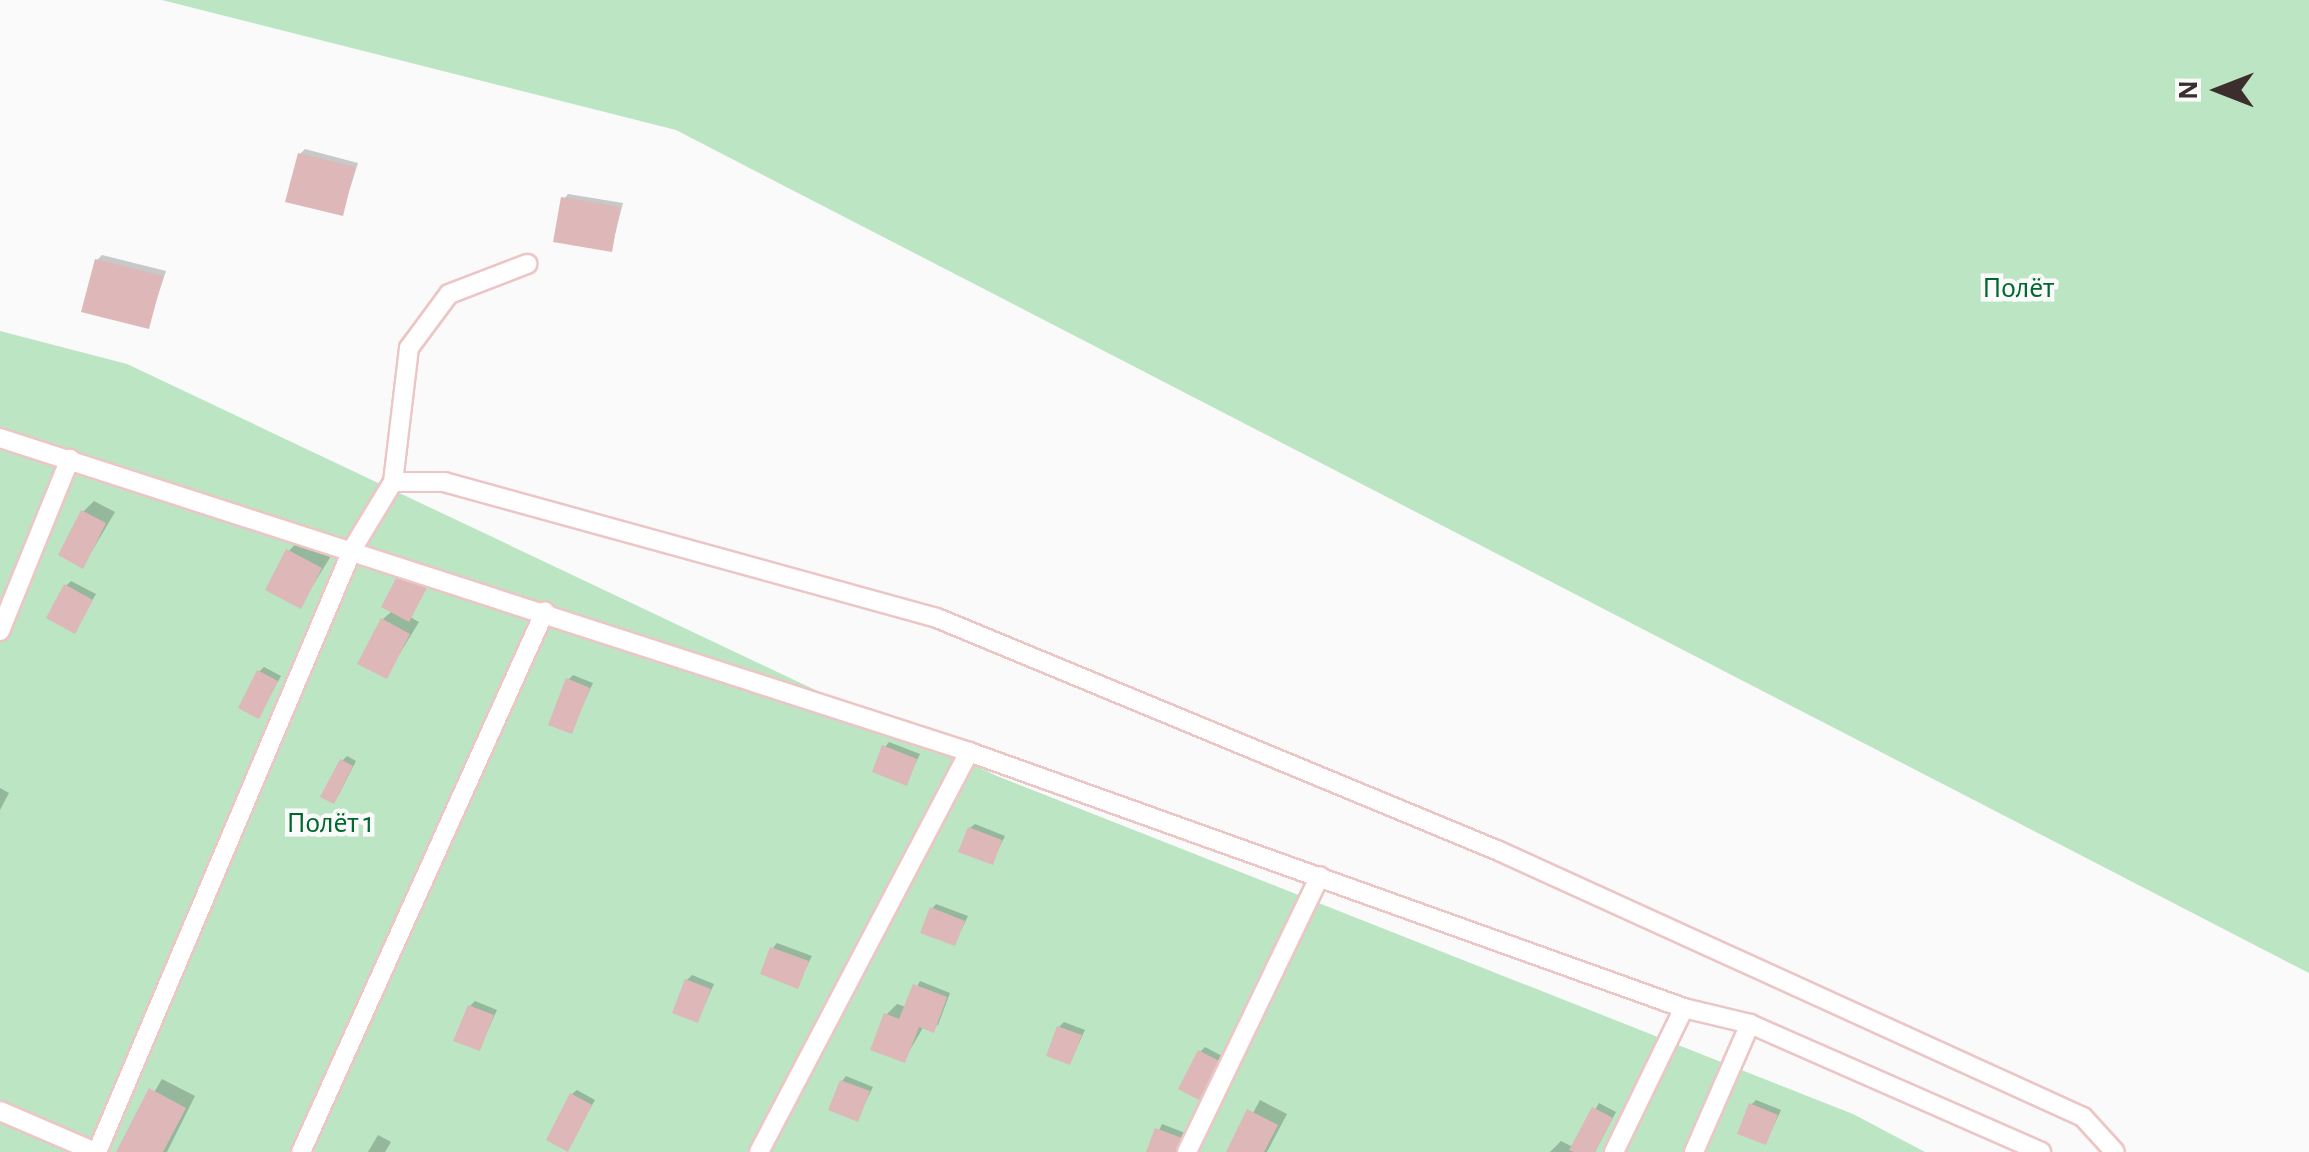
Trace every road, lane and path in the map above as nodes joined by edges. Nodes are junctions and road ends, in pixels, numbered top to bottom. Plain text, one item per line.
1 (527, 264) dead end
2 (0, 438) edge
3 (70, 458) junction
4 (392, 482) junction
5 (353, 548) junction
6 (545, 611) junction
7 (0, 631) edge
8 (969, 752) junction
9 (1320, 876) junction
10 (1684, 1008) junction
11 (1750, 1024) junction
12 (0, 1110) edge
13 (96, 1152) edge
14 (301, 1152) edge
15 (760, 1152) edge
16 (1187, 1152) edge
17 (1614, 1152) edge
18 (1694, 1152) edge
19 (2041, 1152) edge
20 (2115, 1152) edge

1 - 4 lane
2 - 3 lane
3 - 5 lane
3 - 7 lane
4 - 5 lane
4 - 20 lane
5 - 6 lane
5 - 13 lane
6 - 8 lane
6 - 14 lane
8 - 9 lane
8 - 15 lane
9 - 10 lane
9 - 16 lane
10 - 11 lane
10 - 17 lane
11 - 18 lane
11 - 19 lane
12 - 13 lane

